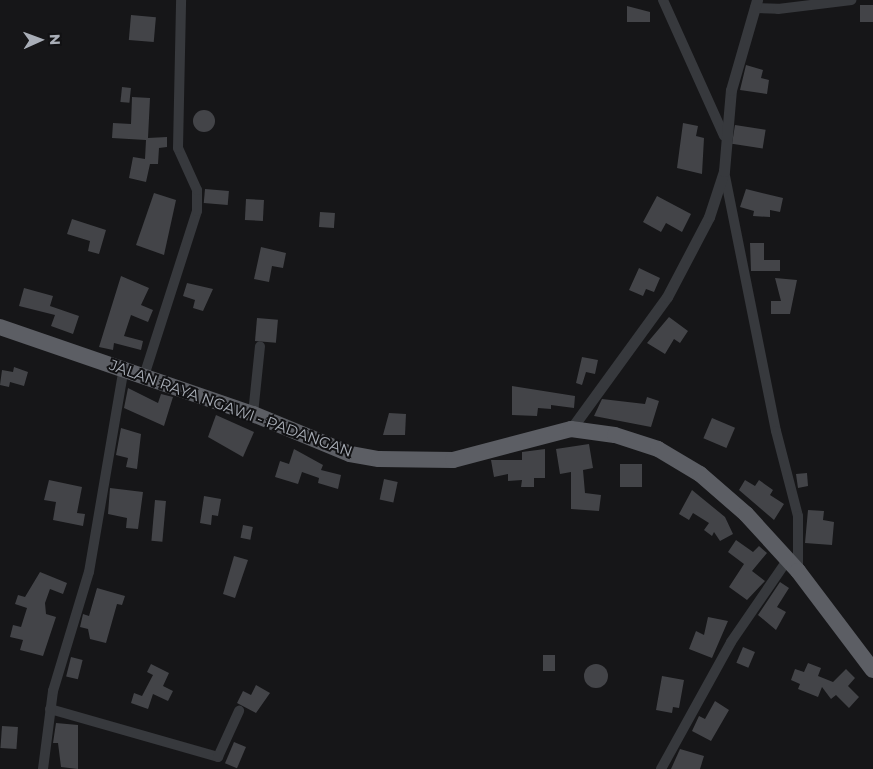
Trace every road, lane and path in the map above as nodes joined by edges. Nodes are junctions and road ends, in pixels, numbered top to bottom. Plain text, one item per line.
1 (181, 0) edge
2 (663, 0) edge
3 (851, 0) edge
4 (756, 4) edge
5 (724, 136) junction
6 (724, 171) junction
7 (0, 327) edge
8 (260, 346) dead end
9 (124, 368) junction
10 (144, 376) junction
11 (253, 414) junction
12 (571, 429) junction
13 (793, 565) junction
14 (873, 670) edge
15 (50, 709) junction
16 (239, 711) dead end
17 (42, 769) edge
18 (661, 769) edge

1 - 10 street
2 - 5 street
3 - 4 street
4 - 5 street
5 - 6 street
6 - 12 street
6 - 13 street
7 - 9 highway, JALAN RAYA NGAWI - PADANGAN
8 - 11 street
9 - 10 highway, JALAN RAYA NGAWI - PADANGAN
9 - 15 street
10 - 11 highway, JALAN RAYA NGAWI - PADANGAN
11 - 12 highway, JALAN RAYA NGAWI - PADANGAN
12 - 13 highway, JALAN RAYA NGAWI - PADANGAN
13 - 14 highway, JALAN RAYA NGAWI - PADANGAN
13 - 18 street
15 - 16 street
15 - 17 street

